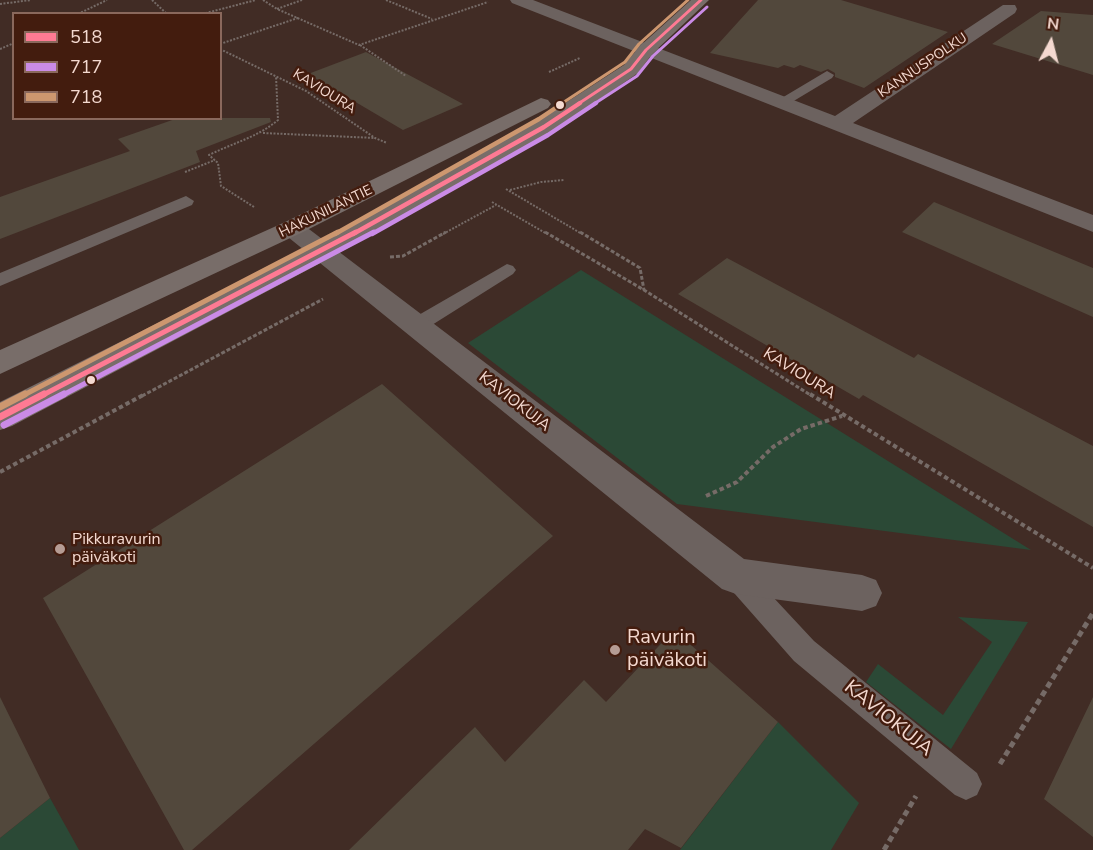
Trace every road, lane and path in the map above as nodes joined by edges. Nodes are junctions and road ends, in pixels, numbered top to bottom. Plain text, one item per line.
1 (31, 0) edge
2 (107, 0) edge
3 (152, 0) edge
4 (256, 0) edge
5 (263, 0) edge
6 (302, 0) edge
7 (386, 0) edge
8 (494, 0) edge
9 (518, 0) edge
10 (701, 0) edge
11 (0, 4) edge
12 (277, 9) junction
13 (1009, 9) dead end
14 (82, 12) edge
15 (165, 12) edge
16 (210, 12) edge
17 (299, 18) junction
18 (433, 19) junction
19 (222, 43) edge
20 (359, 45) junction
21 (222, 50) edge
22 (646, 50) junction
23 (276, 75) junction
24 (827, 75) dead end
25 (406, 76) dead end
26 (783, 102) junction
27 (838, 124) junction
28 (262, 133) junction
29 (375, 138) junction
30 (391, 145) dead end
31 (564, 180) dead end
32 (501, 185) dead end
33 (510, 190) junction
34 (186, 201) dead end
35 (255, 208) dead end
36 (1093, 224) edge
37 (292, 228) junction
38 (322, 251) junction
39 (389, 256) dead end
40 (507, 270) dead end
41 (0, 279) edge
42 (644, 290) junction
43 (417, 325) junction
44 (0, 363) edge
45 (843, 416) junction
46 (0, 417) edge
47 (650, 510) junction
48 (1093, 568) edge
49 (736, 576) junction
50 (862, 593) dead end
51 (1093, 612) edge
52 (966, 784) junction
53 (884, 850) edge

1 - 11 path
2 - 14 path
3 - 15 path
4 - 16 path
5 - 12 path
6 - 12 path
7 - 18 path
8 - 18 path
9 - 22 street
10 - 22 main road, HAKUNILANTIE
12 - 17 path
13 - 27 street, KANNUSPOLKU
17 - 19 path
17 - 20 path
18 - 20 path
20 - 25 path
21 - 23 path, KAVIOURA
22 - 26 street
22 - 37 main road, HAKUNILANTIE
22 - 38 main road, HAKUNILANTIE
23 - 28 path
23 - 29 path, KAVIOURA
24 - 26 lane
26 - 27 street
27 - 36 street
28 - 29 path
28 - 35 path
29 - 30 path, KAVIOURA
31 - 33 path
32 - 33 path
33 - 42 path
34 - 41 lane
37 - 38 street, KAVIOKUJA
37 - 44 main road, HAKUNILANTIE
38 - 43 street, KAVIOKUJA
38 - 46 main road, HAKUNILANTIE
39 - 42 path, KAVIOURA
40 - 43 lane
42 - 45 path, KAVIOURA
43 - 47 street, KAVIOKUJA
45 - 47 path
45 - 48 path, KAVIOURA
47 - 49 street, KAVIOKUJA
49 - 50 street, KAVIOKUJA
49 - 52 lane, KAVIOKUJA
51 - 52 path
52 - 53 path

